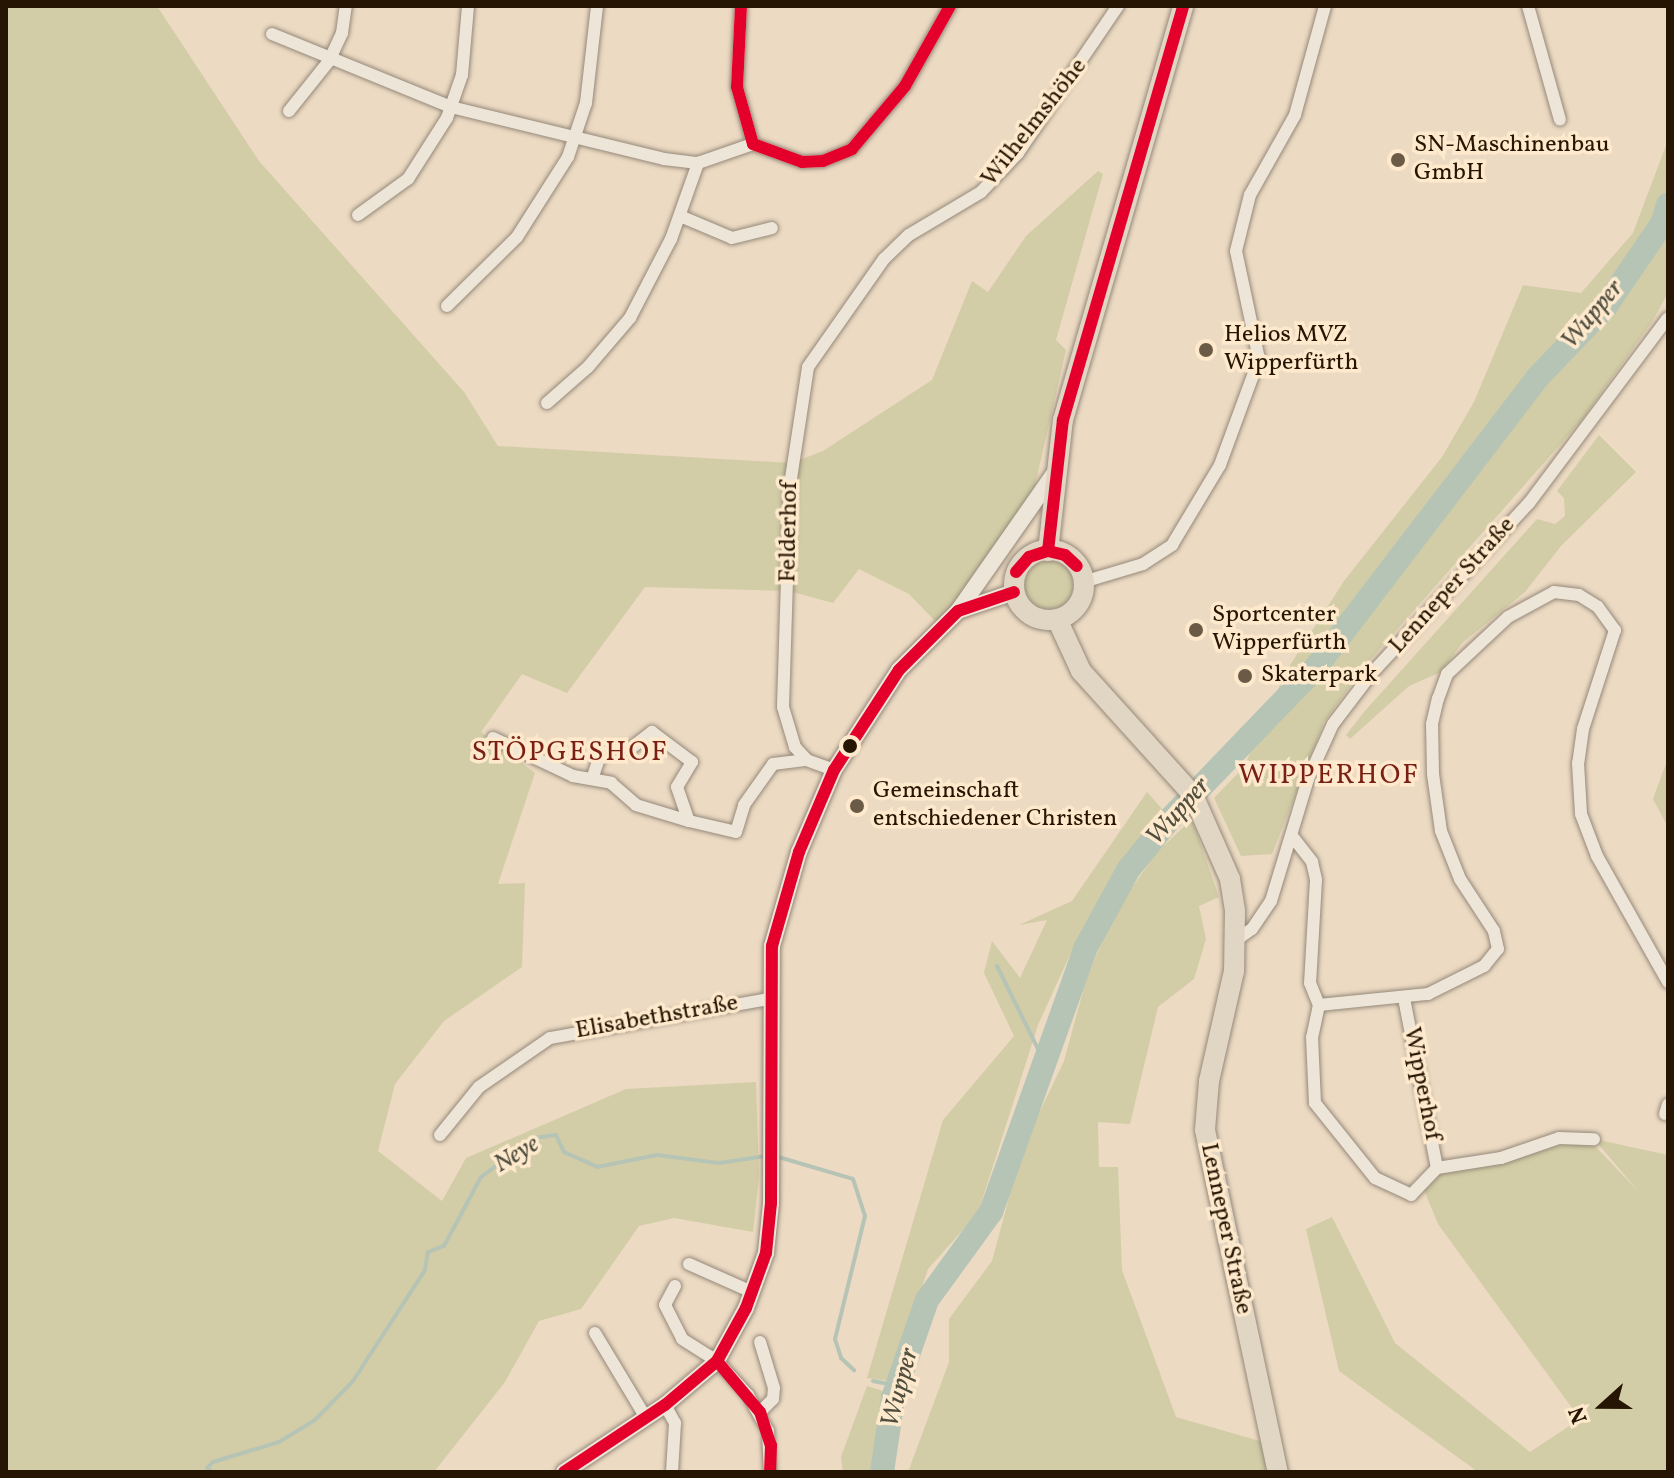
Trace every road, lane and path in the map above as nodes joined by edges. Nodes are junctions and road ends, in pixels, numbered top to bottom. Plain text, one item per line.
1 (346, 6) edge
2 (468, 6) edge
3 (597, 6) edge
4 (741, 6) edge
5 (950, 6) edge
6 (1118, 6) edge
7 (1183, 6) edge
8 (1325, 6) edge
9 (1528, 6) edge
10 (272, 34) dead end
11 (329, 61) junction
12 (451, 107) junction
13 (289, 111) dead end
14 (1560, 120) dead end
15 (578, 137) junction
16 (753, 144) junction
17 (698, 163) junction
18 (358, 215) dead end
19 (680, 216) junction
20 (772, 228) dead end
21 (863, 286) joint
22 (447, 306) dead end
23 (1668, 318) edge
24 (547, 403) dead end
25 (1054, 474) junction
26 (1048, 551) junction
27 (1083, 582) junction
28 (1014, 592) junction
29 (958, 611) junction
30 (1057, 619) junction
31 (493, 738) dead end
32 (807, 760) junction
33 (834, 770) junction
34 (592, 779) junction
35 (689, 821) junction
36 (1292, 836) junction
37 (1236, 940) junction
38 (1668, 982) edge
39 (768, 999) junction
40 (1404, 999) junction
41 (1319, 1005) junction
42 (440, 1135) dead end
43 (1594, 1139) dead end
44 (1437, 1168) junction
45 (689, 1264) dead end
46 (675, 1286) dead end
47 (752, 1292) junction
48 (595, 1333) dead end
49 (760, 1342) dead end
50 (717, 1361) junction
51 (665, 1405) junction
52 (760, 1412) junction
53 (646, 1418) junction
54 (564, 1472) edge
55 (672, 1472) edge
56 (770, 1472) edge
57 (1278, 1472) edge

1 - 11 street
2 - 12 street
3 - 15 street
4 - 16 street
5 - 16 street
6 - 21 street, Wilhelmshöhe
7 - 25 main road
8 - 27 street
9 - 14 street
10 - 11 street
11 - 12 street
11 - 13 street
12 - 15 street
12 - 18 street
15 - 17 street
15 - 22 street
16 - 17 street
17 - 19 street
19 - 20 street
19 - 24 street
21 - 32 street, Felderhof
23 - 36 street, Lenneper Straße
25 - 26 main road
25 - 29 street
26 - 27 main road
26 - 28 main road
27 - 30 main road
28 - 29 street
28 - 30 main road
29 - 33 street
30 - 37 main road
31 - 34 street
32 - 33 street
32 - 35 street
33 - 39 street
34 - 35 street
34 - 35 street
36 - 37 street, Lenneper Straße
36 - 41 street
37 - 57 main road, Lenneper Straße
38 - 40 street
39 - 42 street, Elisabethstraße
39 - 47 street
40 - 41 street
40 - 44 street, Wipperhof
41 - 44 street, Wipperhof
43 - 44 street, Wipperhof
45 - 47 street
46 - 50 street
47 - 50 street
48 - 53 street
49 - 52 street
50 - 51 street
50 - 52 street
51 - 53 street
51 - 55 street
52 - 56 street
53 - 54 street

